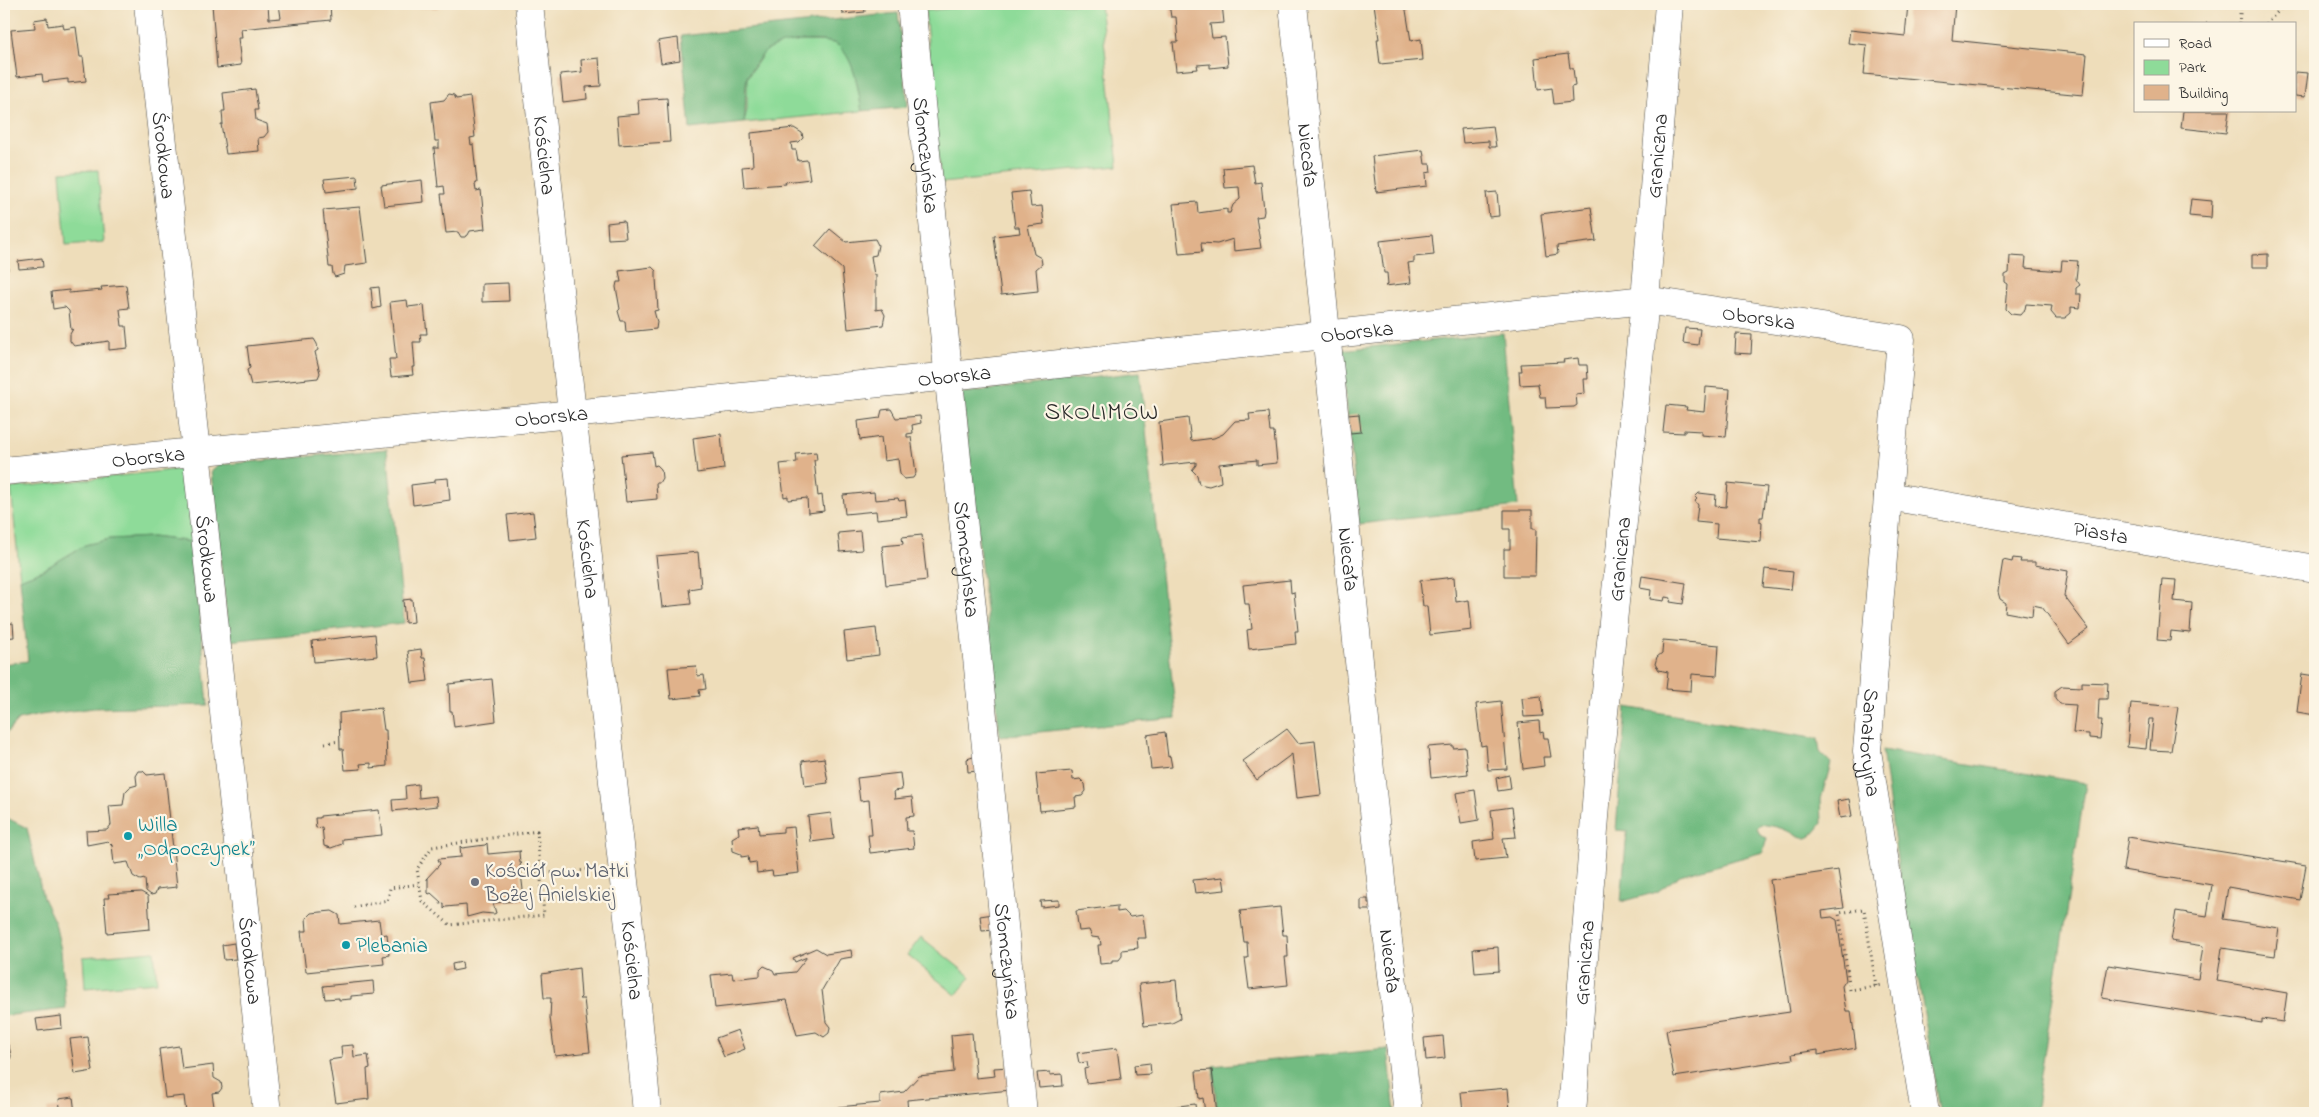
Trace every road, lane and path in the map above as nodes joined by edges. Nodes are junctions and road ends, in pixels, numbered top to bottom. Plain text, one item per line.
1 (148, 4) edge
2 (530, 4) edge
3 (911, 4) edge
4 (1293, 4) edge
5 (1669, 4) edge
6 (2241, 4) edge
7 (2285, 4) edge
8 (2239, 22) edge
9 (2268, 22) edge
10 (1645, 300) junction
11 (1326, 335) junction
12 (1902, 339) joint
13 (950, 376) junction
14 (572, 413) junction
15 (197, 452) junction
16 (4, 471) edge
17 (1888, 496) junction
18 (2315, 569) edge
19 (340, 742) dead end
20 (326, 743) dead end
21 (607, 868) dead end
22 (540, 873) junction
23 (521, 875) dead end
24 (419, 884) junction
25 (354, 907) dead end
26 (1876, 986) joint
27 (267, 1113) edge
28 (647, 1113) edge
29 (1022, 1113) edge
30 (1408, 1113) edge
31 (1572, 1113) edge
32 (1925, 1113) edge

1 - 15 street, Środkowa
2 - 14 street, Kościelna
3 - 13 street, Słomczyńska
4 - 11 street, Niecała
5 - 10 street, Graniczna
6 - 8 path
7 - 9 path
10 - 11 street, Oborska
10 - 12 street, Oborska
10 - 31 street, Graniczna
11 - 13 street, Oborska
11 - 30 street, Niecała
12 - 17 street, Sanatoryjna
13 - 14 street, Oborska
13 - 29 street, Słomczyńska
14 - 15 street, Oborska
14 - 28 street, Kościelna
15 - 16 street, Oborska
15 - 27 street, Środkowa
17 - 18 street, Piasta
17 - 32 street, Sanatoryjna
19 - 20 path
21 - 22 path
22 - 23 path
22 - 24 path
22 - 24 path
24 - 25 path
26 - 26 path

